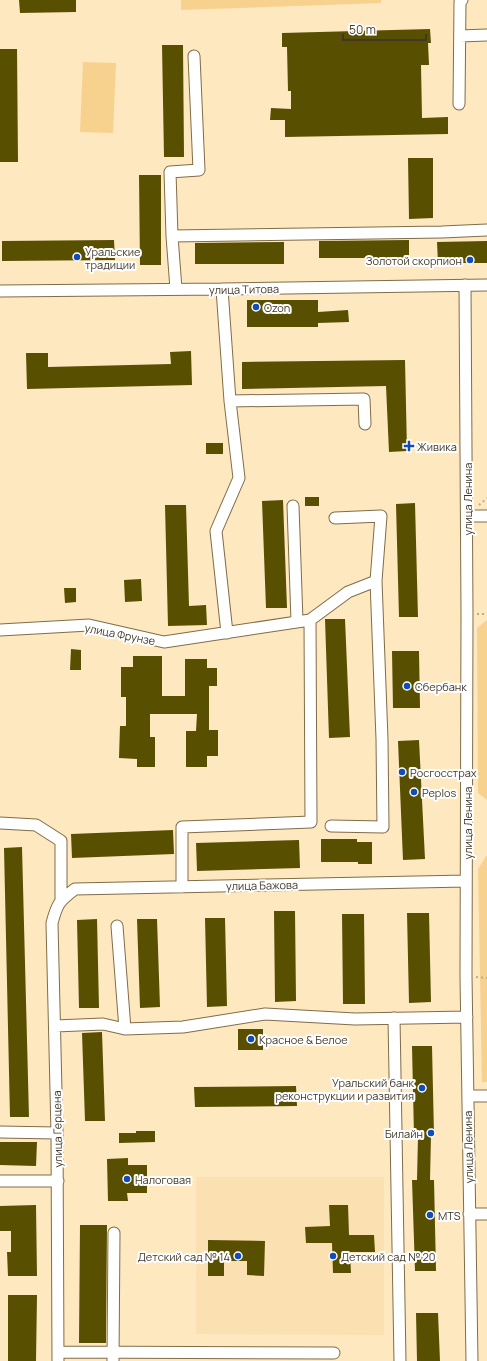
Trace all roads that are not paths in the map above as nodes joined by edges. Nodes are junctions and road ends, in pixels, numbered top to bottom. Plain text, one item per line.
1 (462, 0) edge
2 (487, 35) edge
3 (460, 36) junction
4 (194, 56) dead end
5 (459, 104) dead end
6 (487, 230) edge
7 (172, 236) junction
8 (487, 284) edge
9 (465, 285) junction
10 (176, 289) junction
11 (222, 289) junction
12 (0, 291) edge
13 (230, 401) junction
14 (365, 424) dead end
15 (293, 506) dead end
16 (467, 516) junction
17 (487, 516) edge
18 (335, 518) dead end
19 (376, 581) junction
20 (310, 620) junction
21 (297, 621) junction
22 (0, 630) edge
23 (227, 633) junction
24 (0, 823) edge
25 (331, 826) dead end
26 (466, 881) junction
27 (182, 887) junction
28 (61, 900) junction
29 (117, 926) dead end
30 (467, 1016) junction
31 (394, 1018) junction
32 (55, 1026) junction
33 (125, 1029) junction
34 (468, 1096) junction
35 (487, 1096) edge
36 (0, 1132) edge
37 (58, 1133) junction
38 (0, 1181) edge
39 (58, 1181) junction
40 (469, 1214) junction
41 (487, 1214) edge
42 (114, 1233) dead end
43 (334, 1353) dead end
44 (58, 1357) edge
45 (113, 1357) edge
46 (400, 1361) edge
47 (472, 1361) edge

1 - 3 street
2 - 3 street
3 - 5 street
4 - 7 street
6 - 7 street
7 - 10 street
8 - 9 street, улица Титова
9 - 11 street, улица Титова
9 - 16 street, улица Ленина
10 - 11 street, улица Титова
10 - 12 street, улица Титова
11 - 13 street
13 - 14 street
13 - 23 street
15 - 21 street
16 - 17 street
16 - 26 street, улица Ленина
18 - 19 street
19 - 20 street
19 - 25 street
20 - 21 street, улица Фрунзе
20 - 27 street
21 - 23 street, улица Фрунзе
22 - 23 street, улица Фрунзе
24 - 28 street
26 - 27 street, улица Бажова
26 - 30 street, улица Ленина
27 - 28 street, улица Бажова
28 - 32 street, улица Герцена
29 - 33 street
30 - 31 street
30 - 34 street, улица Ленина
31 - 33 street
31 - 46 street
32 - 33 street
32 - 37 street, улица Герцена
34 - 35 street
34 - 40 street, улица Ленина
36 - 37 street
37 - 39 street, улица Герцена
38 - 39 street
39 - 44 street, улица Герцена
40 - 41 street
40 - 47 street, улица Ленина
42 - 45 street
43 - 45 street
44 - 45 street

